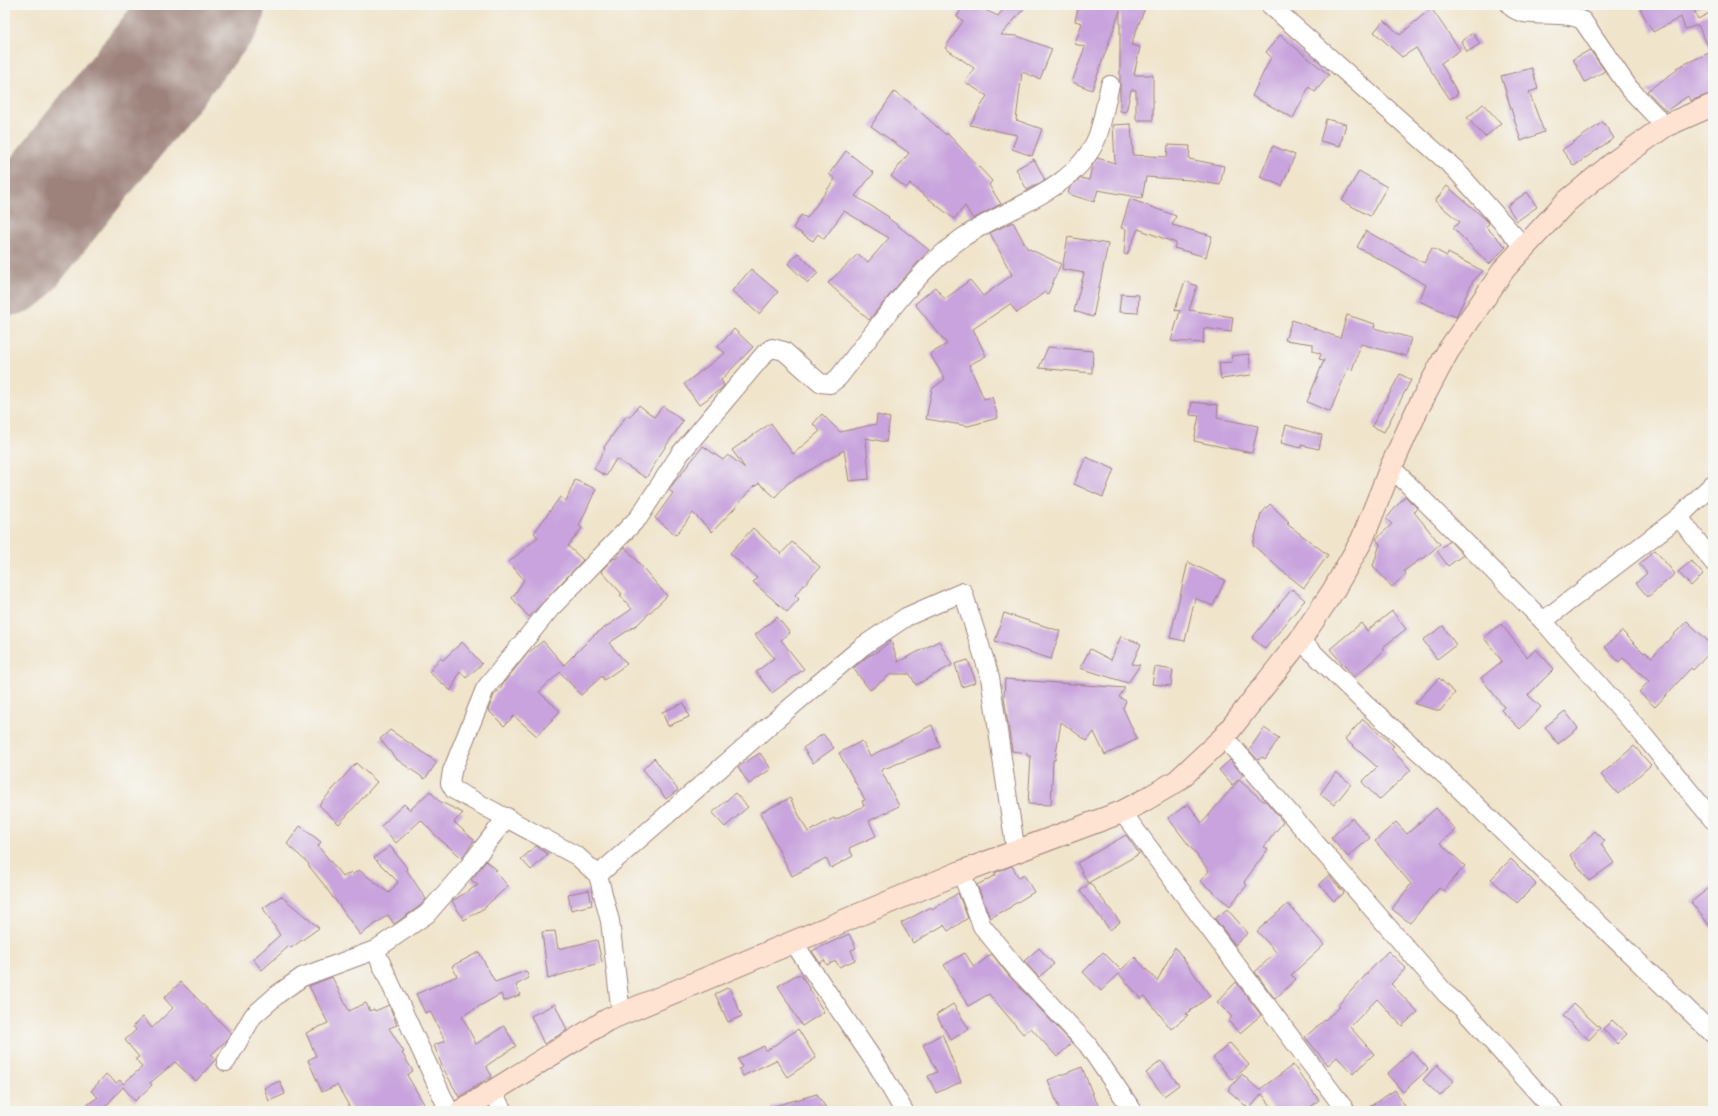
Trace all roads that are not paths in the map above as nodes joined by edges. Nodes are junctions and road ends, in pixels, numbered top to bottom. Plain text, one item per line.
1 (1270, 5) edge
2 (1510, 5) edge
3 (1110, 85) dead end
4 (1713, 105) edge
5 (1665, 126) junction
6 (1524, 247) junction
7 (1391, 467) junction
8 (1713, 484) edge
9 (1679, 516) junction
10 (1713, 562) edge
11 (1543, 621) junction
12 (1300, 640) junction
13 (1224, 737) junction
14 (1122, 812) junction
15 (507, 818) junction
16 (1713, 820) edge
17 (1016, 853) junction
18 (961, 872) junction
19 (598, 875) junction
20 (793, 942) junction
21 (375, 950) junction
22 (621, 1014) junction
23 (1713, 1034) edge
24 (226, 1062) dead end
25 (492, 1091) junction
26 (449, 1111) edge
27 (461, 1111) edge
28 (503, 1111) edge
29 (904, 1111) edge
30 (1133, 1111) edge
31 (1346, 1111) edge
32 (1554, 1111) edge

1 - 6 street
2 - 5 street
3 - 15 street
4 - 5 main road
5 - 6 main road
6 - 7 main road
7 - 11 street
7 - 12 main road
8 - 9 street
9 - 10 street
9 - 11 street
11 - 16 street
12 - 13 main road
12 - 23 street
13 - 14 main road
13 - 32 street
14 - 17 main road
14 - 31 street
15 - 19 street
15 - 21 street
17 - 18 main road
17 - 19 street
18 - 20 main road
18 - 30 street
19 - 22 street
20 - 22 main road
20 - 29 street
21 - 24 street
21 - 26 street
22 - 25 main road
25 - 27 main road
25 - 28 street

